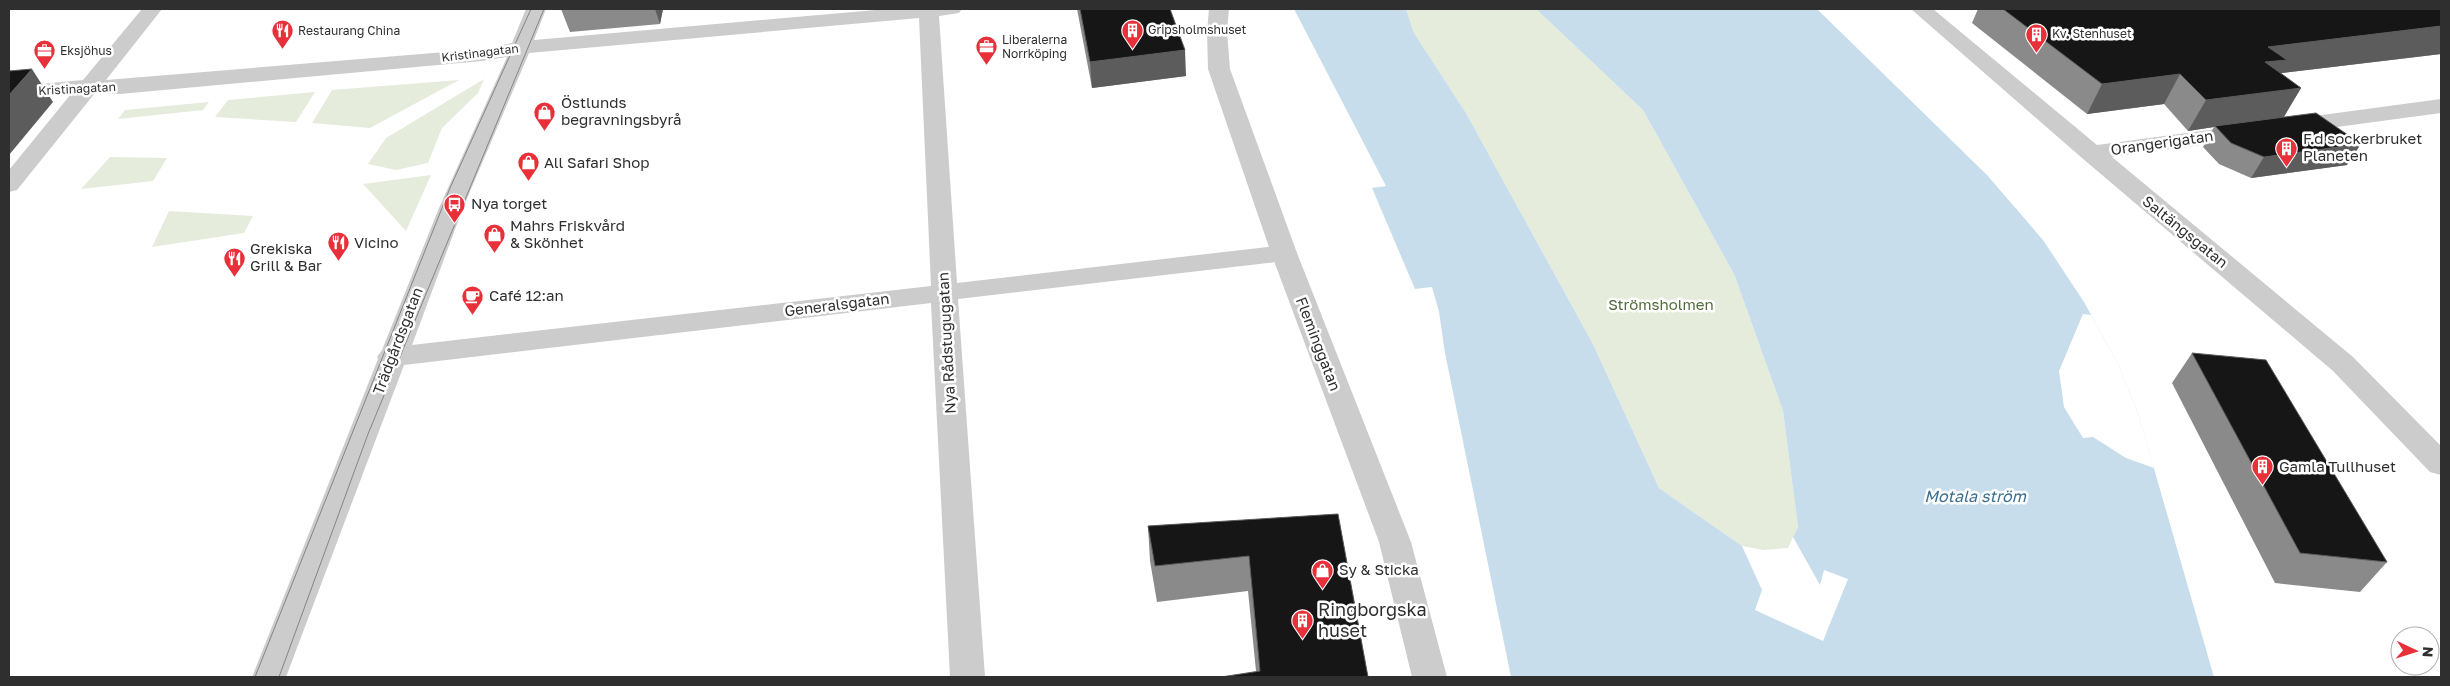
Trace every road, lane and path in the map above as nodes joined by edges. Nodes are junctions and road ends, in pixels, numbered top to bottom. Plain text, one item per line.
1 (152, 9) edge
2 (536, 9) edge
3 (937, 9) edge
4 (1219, 9) edge
5 (1921, 9) edge
6 (521, 48) junction
7 (90, 86) junction
8 (9, 94) edge
9 (2441, 106) edge
10 (2090, 153) junction
11 (9, 186) edge
12 (1284, 253) junction
13 (944, 292) junction
14 (391, 357) junction
15 (2441, 464) edge
16 (269, 677) edge
17 (968, 677) edge
18 (1430, 677) edge

1 - 7 street
2 - 6 street, Trädgårdsgatan
3 - 6 street, Kristinagatan
3 - 13 street, Nya Rådstugugatan
4 - 12 street, Fleminggatan
5 - 10 street, Saltängsgatan
6 - 7 street, Kristinagatan
6 - 14 street, Trädgårdsgatan
7 - 8 street, Kristinagatan
7 - 11 street
9 - 10 street, Orangerigatan
10 - 15 street, Saltängsgatan
12 - 13 street, Generalsgatan
12 - 18 street, Fleminggatan
13 - 14 street, Generalsgatan
13 - 17 street, Nya Rådstugugatan
14 - 16 street, Trädgårdsgatan

